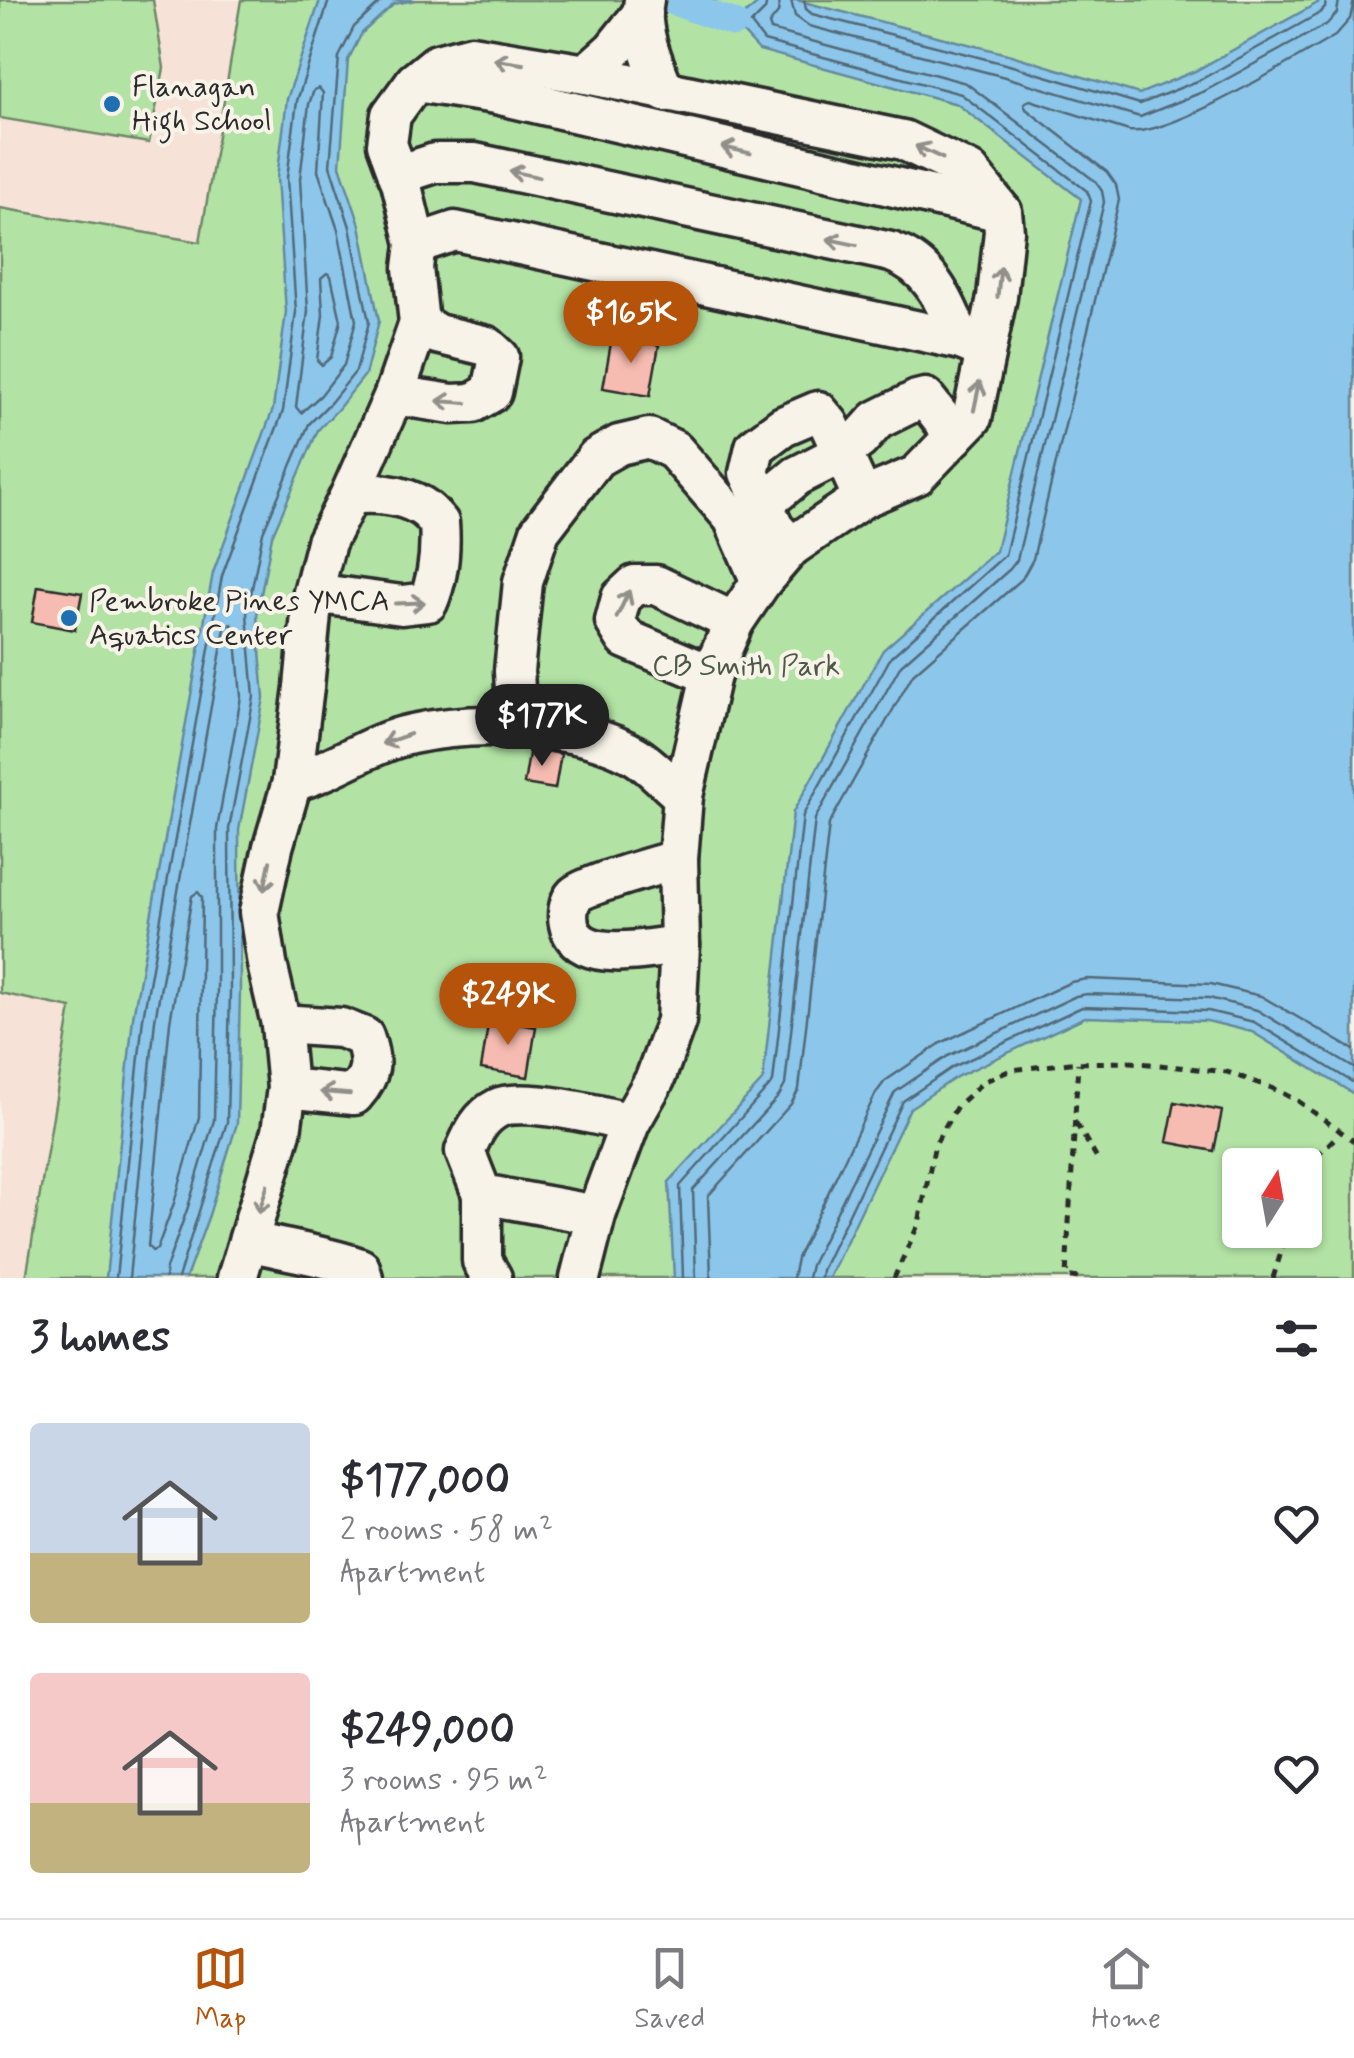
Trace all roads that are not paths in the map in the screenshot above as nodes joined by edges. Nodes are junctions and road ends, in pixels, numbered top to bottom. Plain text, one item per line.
1 (642, 9) edge
2 (586, 74) junction
3 (415, 82) junction
4 (665, 92) junction
5 (398, 176) junction
6 (1002, 212) junction
7 (416, 244) junction
8 (419, 322) junction
9 (974, 345) junction
10 (394, 395) junction
11 (955, 436) junction
12 (842, 453) junction
13 (350, 495) junction
14 (864, 498) junction
15 (762, 504) junction
16 (791, 547) junction
17 (762, 582) junction
18 (313, 593) junction
19 (734, 622) junction
20 (712, 676) junction
21 (517, 726) junction
22 (292, 782) junction
23 (683, 796) junction
24 (678, 859) junction
25 (680, 945) junction
26 (281, 1024) junction
27 (286, 1088) junction
28 (630, 1123) junction
29 (482, 1194) junction
30 (596, 1216) junction
31 (250, 1241) junction
32 (237, 1278) edge
33 (363, 1278) edge
34 (492, 1278) edge
35 (580, 1278) edge

1 - 2 lane
1 - 4 lane
2 -> 3 lane
2 - 4 lane
3 - 5 lane
6 -> 3 lane
6 -> 4 lane
5 - 7 lane
9 -> 5 lane
9 -> 6 lane
7 - 8 lane
7 - 9 lane
8 - 10 lane
8 -> 10 lane
11 -> 9 lane
10 - 13 lane
11 - 12 lane
11 - 14 lane
12 - 14 lane
12 - 15 lane
12 - 15 lane
13 - 18 lane
18 -> 13 lane
14 - 16 lane
15 - 16 lane
16 - 17 lane
17 - 19 lane
17 - 21 lane
18 - 22 lane
19 - 20 lane
20 -> 19 lane
20 - 23 lane
21 -> 22 lane
21 - 23 lane
22 -> 26 lane
23 - 24 lane
24 - 25 lane
24 - 25 lane
25 - 28 lane
26 - 27 lane
26 -> 27 lane
27 -> 31 lane
28 - 29 lane
28 - 30 lane
29 - 30 lane
29 - 34 lane
30 - 35 lane
31 - 32 lane
31 - 33 lane

